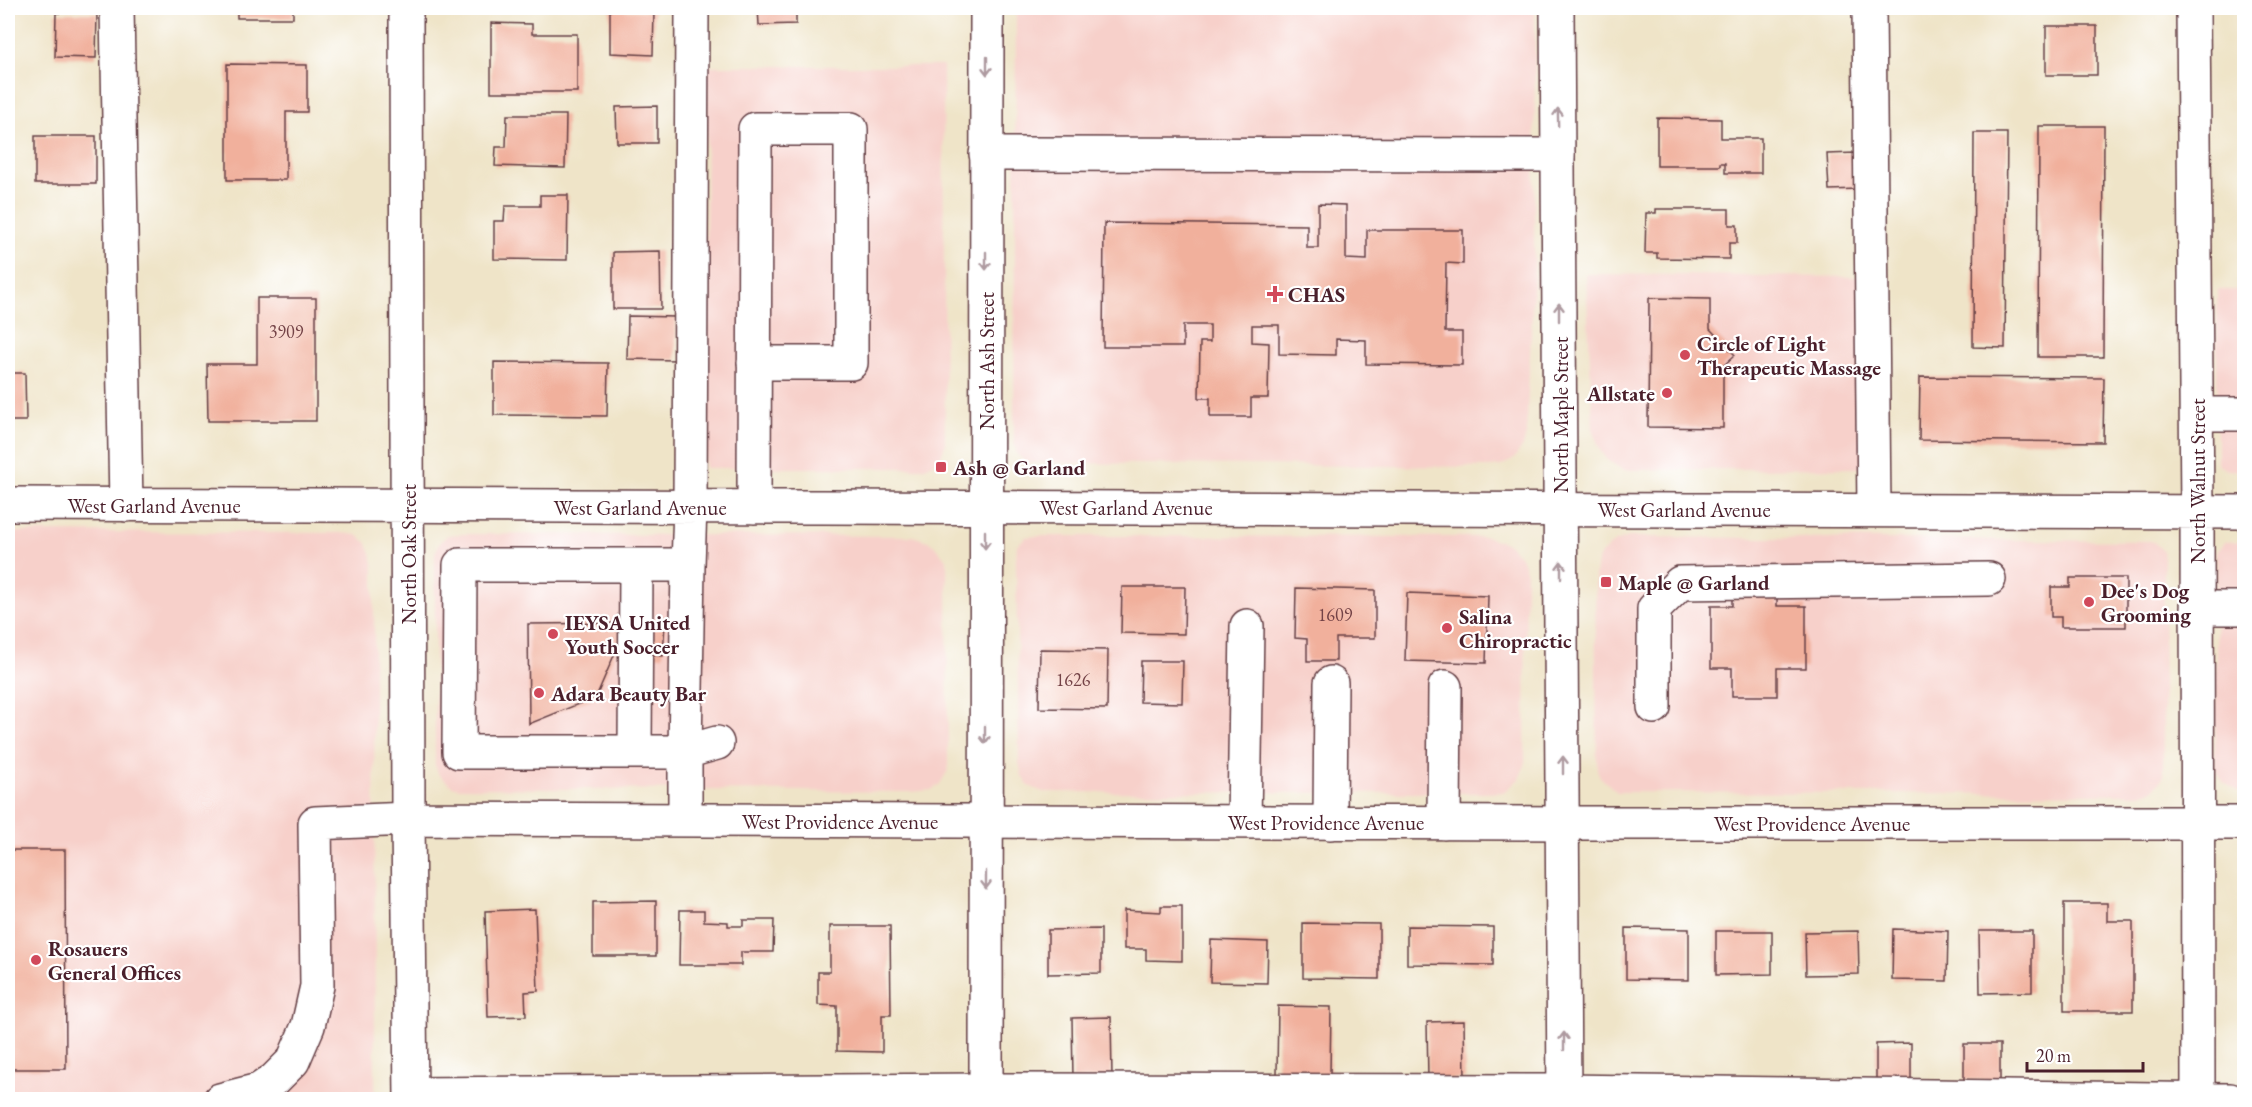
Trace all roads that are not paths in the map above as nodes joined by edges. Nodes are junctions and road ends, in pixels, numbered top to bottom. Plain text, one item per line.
1 (117, 8) edge
2 (406, 8) edge
3 (692, 8) edge
4 (987, 8) edge
5 (1557, 8) edge
6 (1869, 8) edge
7 (2193, 8) edge
8 (986, 154) junction
9 (1558, 155) junction
10 (754, 363) junction
11 (2197, 414) junction
12 (2244, 414) edge
13 (8, 504) edge
14 (126, 505) junction
15 (407, 506) junction
16 (985, 506) junction
17 (690, 507) junction
18 (754, 507) junction
19 (1561, 509) junction
20 (1874, 510) junction
21 (2197, 512) junction
22 (2244, 512) edge
23 (636, 565) junction
24 (688, 565) junction
25 (1989, 579) dead end
26 (2197, 608) junction
27 (2244, 608) edge
28 (1247, 626) dead end
29 (1331, 683) dead end
30 (1445, 687) dead end
31 (1654, 707) dead end
32 (717, 743) dead end
33 (635, 752) junction
34 (685, 752) junction
35 (408, 819) junction
36 (685, 820) junction
37 (986, 822) junction
38 (1244, 822) junction
39 (1330, 823) junction
40 (1444, 823) junction
41 (2197, 823) junction
42 (2244, 823) edge
43 (1563, 824) junction
44 (986, 1095) edge
45 (1564, 1095) edge
46 (411, 1096) edge
47 (2198, 1099) edge
48 (220, 1100) edge
49 (2230, 1100) edge

1 - 14 street
2 - 15 street, North Oak Street
3 - 17 street
4 -> 8 street, North Ash Street
9 -> 5 street, North Maple Street
6 - 20 street
7 - 11 street, North Walnut Street
8 - 9 street
8 -> 16 street, North Ash Street
19 -> 9 street, North Maple Street
10 - 10 street
10 - 18 street
11 - 12 street
11 - 21 street, North Walnut Street
13 - 14 street, West Garland Avenue
14 - 15 street, West Garland Avenue
15 - 17 street, West Garland Avenue
15 - 35 street, North Oak Street
16 - 18 street, West Garland Avenue
16 - 19 street, West Garland Avenue
16 -> 37 street, North Ash Street
17 - 18 street, West Garland Avenue
17 - 24 street
19 - 20 street, West Garland Avenue
43 -> 19 street, North Maple Street
20 - 21 street, West Garland Avenue
21 - 22 street, West Garland Avenue
21 - 26 street, North Walnut Street
23 - 24 street
23 - 33 street
23 - 33 street
24 - 34 street
25 - 31 street
26 - 27 street
26 - 41 street, North Walnut Street
28 - 38 street
29 - 39 street
30 - 40 street
32 - 34 street
33 - 34 street
34 - 36 street
35 - 36 street, West Providence Avenue
35 - 46 street, North Oak Street
35 - 48 street, West Providence Avenue
36 - 37 street, West Providence Avenue
37 - 38 street, West Providence Avenue
37 -> 44 street, North Ash Street
38 - 39 street, West Providence Avenue
39 - 40 street, West Providence Avenue
40 - 43 street, West Providence Avenue
41 - 42 street, West Providence Avenue
41 - 43 street, West Providence Avenue
41 - 47 street, North Walnut Street
45 -> 43 street, North Maple Street
44 - 45 street
44 - 46 street
45 - 47 street
47 - 49 street

